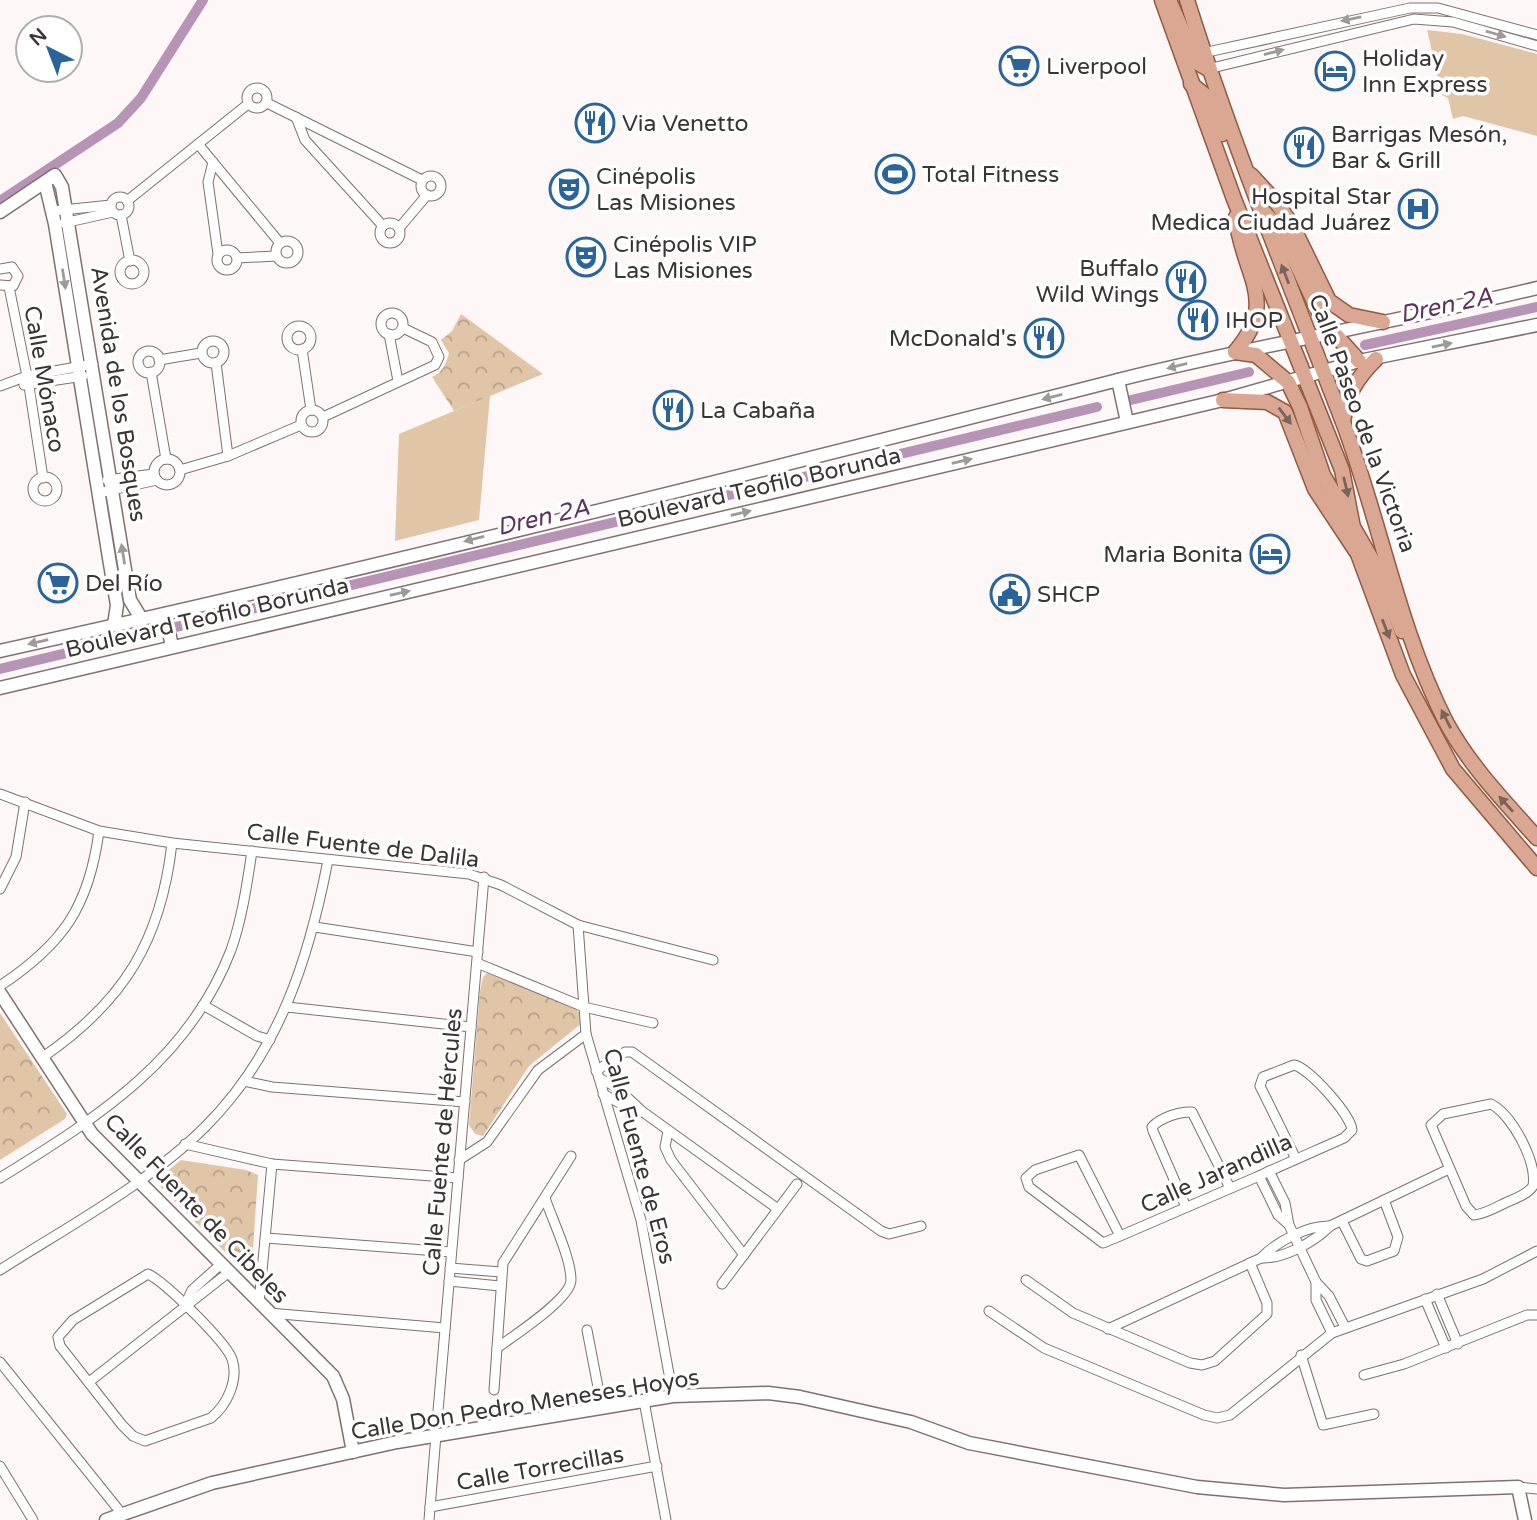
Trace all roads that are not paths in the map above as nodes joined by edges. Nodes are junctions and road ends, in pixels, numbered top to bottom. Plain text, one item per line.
1 (1162, 0) edge
2 (1169, 0) edge
3 (1187, 0) edge
4 (1537, 35) edge
5 (1537, 46) edge
6 (1203, 53) junction
7 (1208, 69) junction
8 (1190, 84) junction
9 (267, 103) junction
10 (248, 104) junction
11 (296, 117) junction
12 (198, 144) junction
13 (213, 162) junction
14 (1244, 168) junction
15 (50, 179) junction
16 (422, 180) junction
17 (427, 195) junction
18 (1234, 199) junction
19 (127, 201) junction
20 (1259, 207) junction
21 (115, 210) junction
22 (0, 212) edge
23 (69, 216) junction
24 (54, 218) junction
25 (383, 226) junction
26 (400, 227) junction
27 (280, 243) junction
28 (218, 254) junction
29 (276, 256) junction
30 (237, 258) junction
31 (130, 261) dead end
32 (0, 269) edge
33 (5, 286) edge
34 (1537, 288) edge
35 (1383, 322) junction
36 (1537, 325) edge
37 (403, 328) junction
38 (1330, 333) junction
39 (389, 334) junction
40 (1310, 338) junction
41 (1290, 342) junction
42 (302, 349) dead end
43 (1235, 352) junction
44 (201, 353) junction
45 (1376, 359) junction
46 (159, 360) junction
47 (1359, 362) junction
48 (216, 363) junction
49 (94, 369) junction
50 (78, 372) junction
51 (151, 372) junction
52 (1324, 374) junction
53 (1305, 378) junction
54 (1118, 380) junction
55 (28, 381) junction
56 (398, 381) junction
57 (1287, 382) junction
58 (0, 386) edge
59 (1223, 400) junction
60 (311, 410) junction
61 (323, 417) junction
62 (1127, 422) junction
63 (1343, 423) junction
64 (301, 425) junction
65 (228, 456) junction
66 (166, 459) junction
67 (180, 470) junction
68 (155, 477) junction
69 (43, 478) dead end
70 (112, 484) junction
71 (97, 487) junction
72 (1356, 534) junction
73 (1358, 554) junction
74 (141, 618) junction
75 (166, 618) junction
76 (114, 625) junction
77 (171, 642) junction
78 (0, 651) edge
79 (1419, 659) junction
80 (0, 688) edge
81 (0, 794) edge
82 (24, 802) junction
83 (99, 831) junction
84 (1537, 838) edge
85 (1514, 842) junction
86 (172, 843) junction
87 (1537, 848) edge
88 (252, 851) junction
89 (328, 860) junction
90 (1537, 868) edge
91 (484, 877) junction
92 (0, 889) edge
93 (578, 925) junction
94 (315, 927) junction
95 (477, 958) junction
96 (713, 960) dead end
97 (0, 986) edge
98 (0, 993) edge
99 (204, 1005) junction
100 (287, 1007) junction
101 (584, 1007) junction
102 (653, 1023) dead end
103 (471, 1027) junction
104 (586, 1034) junction
105 (270, 1040) junction
106 (43, 1057) junction
107 (598, 1075) junction
108 (244, 1081) junction
109 (603, 1094) junction
110 (465, 1102) junction
111 (643, 1112) junction
112 (86, 1124) junction
113 (668, 1130) junction
114 (186, 1144) junction
115 (571, 1156) dead end
116 (1296, 1159) junction
117 (459, 1160) junction
118 (272, 1164) junction
119 (1449, 1169) junction
120 (1269, 1171) junction
121 (1259, 1175) junction
122 (0, 1178) edge
123 (458, 1178) junction
124 (136, 1181) junction
125 (797, 1184) dead end
126 (1230, 1188) junction
127 (545, 1198) junction
128 (1384, 1200) junction
129 (1186, 1207) junction
130 (778, 1209) junction
131 (1342, 1221) junction
132 (1289, 1225) junction
133 (921, 1226) dead end
134 (1120, 1236) junction
135 (266, 1238) junction
136 (1297, 1241) junction
137 (1537, 1251) edge
138 (452, 1252) junction
139 (744, 1255) junction
140 (1250, 1263) junction
141 (450, 1268) junction
142 (224, 1269) junction
143 (0, 1270) edge
144 (501, 1272) junction
145 (1026, 1280) dead end
146 (449, 1281) junction
147 (1315, 1282) junction
148 (722, 1284) dead end
149 (500, 1286) junction
150 (1437, 1294) junction
151 (1425, 1298) junction
152 (259, 1303) junction
153 (185, 1305) junction
154 (989, 1311) dead end
155 (270, 1313) junction
156 (1537, 1315) edge
157 (1345, 1327) junction
158 (445, 1328) junction
159 (1108, 1329) junction
160 (587, 1330) dead end
161 (1332, 1333) junction
162 (1458, 1344) junction
163 (1446, 1348) junction
164 (497, 1349) junction
165 (1301, 1355) junction
166 (0, 1362) edge
167 (1364, 1375) dead end
168 (89, 1382) junction
169 (494, 1390) dead end
170 (673, 1396) junction
171 (644, 1401) junction
172 (602, 1408) junction
173 (438, 1411) dead end
174 (1374, 1414) dead end
175 (436, 1435) junction
176 (353, 1452) junction
177 (0, 1465) edge
178 (657, 1466) junction
179 (1518, 1487) junction
180 (1537, 1489) edge
181 (430, 1507) junction
182 (122, 1514) junction
183 (33, 1520) edge
184 (106, 1520) edge
185 (429, 1520) edge
186 (666, 1520) edge
187 (1525, 1520) edge

1 - 8 main road, Calle Paseo de la Victoria
2 - 7 main road
3 - 6 main road, Calle Paseo de la Victoria
4 -> 6 street
7 -> 5 street
6 - 7 main road, Calle Paseo de la Victoria
7 - 14 main road, Calle Paseo de la Victoria
8 - 18 main road, Calle Paseo de la Victoria
8 - 20 main road
9 - 10 street
9 - 10 street
9 - 11 street
10 - 12 street
11 - 16 street
11 - 25 street
12 - 13 street
12 - 19 street
13 - 27 street
13 - 28 street
14 - 20 main road, Calle Paseo de la Victoria
14 - 35 main road
15 - 22 main road
15 - 23 main road, Avenida de los Bosques
15 - 24 main road, Avenida de los Bosques
16 - 17 street
16 - 17 street
17 - 26 street
18 - 41 main road, Calle Paseo de la Victoria
18 - 43 main road
19 - 21 street
19 - 21 street
20 - 38 main road
40 -> 20 main road, Calle Paseo de la Victoria
21 - 23 street
21 - 31 street
23 - 24 street
23 - 49 main road, Avenida de los Bosques
24 -> 50 main road, Avenida de los Bosques
25 - 26 street
25 - 26 street
27 - 29 street
27 - 29 street
28 - 30 street
28 - 30 street
29 - 30 street
32 - 33 street, Calle Mónaco
33 - 55 street, Calle Mónaco
34 - 35 main road, Boulevard Teofilo Borunda
35 - 38 main road, Boulevard Teofilo Borunda
45 -> 36 main road, Boulevard Teofilo Borunda
37 - 39 street
37 - 39 street
37 - 56 street
38 - 40 main road, Boulevard Teofilo Borunda
38 - 47 main road
39 - 56 street
40 - 41 main road, Boulevard Teofilo Borunda
40 - 52 main road, Calle Paseo de la Victoria
41 - 43 main road, Boulevard Teofilo Borunda
41 - 53 main road, Calle Paseo de la Victoria
42 - 60 street
43 -> 54 main road, Boulevard Teofilo Borunda
43 - 57 main road
44 - 46 street
44 - 48 street
44 - 48 street
45 - 47 main road, Boulevard Teofilo Borunda
45 - 63 main road
46 - 51 street
46 - 51 street
47 - 52 main road, Boulevard Teofilo Borunda
48 - 65 street
49 - 50 street
49 - 70 main road, Avenida de los Bosques
50 - 55 street
50 - 71 main road, Avenida de los Bosques
51 - 66 street
52 - 53 main road, Boulevard Teofilo Borunda
52 - 63 main road, Calle Paseo de la Victoria
53 - 57 main road, Boulevard Teofilo Borunda
53 -> 72 main road, Calle Paseo de la Victoria
54 - 62 main road
54 -> 75 main road, Boulevard Teofilo Borunda
55 - 58 street
55 - 69 street, Calle Mónaco
56 - 61 street
57 - 59 main road, Boulevard Teofilo Borunda
57 - 72 main road
59 - 62 main road, Boulevard Teofilo Borunda
59 -> 73 main road
60 - 61 street
60 - 64 street
61 - 64 street
77 -> 62 main road, Boulevard Teofilo Borunda
63 - 79 main road, Calle Paseo de la Victoria
64 - 65 street
65 - 67 street
66 - 67 street
66 - 68 street
67 - 68 street
68 - 70 street
68 - 70 street
70 - 71 street
74 -> 70 main road, Avenida de los Bosques
71 - 76 main road, Avenida de los Bosques
72 - 73 main road, Calle Paseo de la Victoria
72 - 79 main road
73 -> 85 main road, Calle Paseo de la Victoria
74 - 75 main road, Boulevard Teofilo Borunda
74 - 76 main road, Boulevard Teofilo Borunda
75 - 77 main road
76 -> 78 main road, Boulevard Teofilo Borunda
77 - 80 main road, Boulevard Teofilo Borunda
84 -> 79 main road, Calle Paseo de la Victoria
81 - 82 street, Calle Fuente de Dalila
82 - 83 street, Calle Fuente de Dalila
82 - 92 street
83 - 86 street, Calle Fuente de Dalila
83 - 97 street
85 - 87 main road
85 - 90 main road, Calle Paseo de la Victoria
86 - 88 street, Calle Fuente de Dalila
86 - 106 street
88 - 89 street, Calle Fuente de Dalila
88 - 99 street
89 - 91 street, Calle Fuente de Dalila
89 - 94 street
91 - 93 street, Calle Fuente de Dalila
91 - 95 street, Calle Fuente de Hércules
93 - 96 street, Calle Fuente de Dalila
93 - 101 street, Calle Fuente de Eros
94 - 95 street
94 - 100 street
95 - 101 street
95 - 103 street, Calle Fuente de Hércules
98 - 106 main road, Calle Fuente de Cibeles
99 - 105 street
99 - 112 street
100 - 103 street
100 - 105 street
101 - 102 street
101 - 104 street, Calle Fuente de Eros
103 - 110 street, Calle Fuente de Hércules
104 - 107 street, Calle Fuente de Eros
104 - 117 street
105 - 108 street
106 - 112 main road, Calle Fuente de Cibeles
107 - 109 street, Calle Fuente de Eros
107 - 111 street
107 - 133 street
108 - 110 street
108 - 114 street
109 - 111 street
109 - 170 street, Calle Fuente de Eros
110 - 117 street, Calle Fuente de Hércules
111 - 113 street
112 - 122 street
112 - 124 main road, Calle Fuente de Cibeles
113 - 130 street
113 - 139 street
114 - 118 street
114 - 124 street
115 - 127 street
116 - 116 street, Calle Jarandilla
116 - 120 street, Calle Jarandilla
117 - 123 street, Calle Fuente de Hércules
118 - 123 street
118 - 135 street
119 - 119 street
119 - 128 street
120 - 121 street, Calle Jarandilla
120 - 132 street
121 - 126 street, Calle Jarandilla
121 - 132 street
123 - 138 street, Calle Fuente de Hércules
124 - 142 main road, Calle Fuente de Cibeles
124 - 143 street
125 - 130 street
126 - 129 street, Calle Jarandilla
126 - 129 street
127 - 144 street
127 - 164 street
128 - 131 street
128 - 131 street
129 - 134 street, Calle Jarandilla
130 - 139 street
131 - 136 street
132 - 136 street
134 - 134 street, Calle Jarandilla
135 - 138 street
135 - 152 street
136 - 140 street
136 - 147 street
137 - 150 street
138 - 141 street, Calle Fuente de Hércules
139 - 148 street
140 - 159 street
140 - 159 street
141 - 144 street
141 - 146 street, Calle Fuente de Hércules
142 - 152 main road, Calle Fuente de Cibeles
142 - 153 street
144 - 149 street
145 - 159 street
146 - 149 street
146 - 158 street, Calle Fuente de Hércules
147 - 157 street
147 - 161 street
149 - 164 street
150 - 151 street
150 - 162 street
151 - 157 street
151 - 163 street
152 - 155 main road, Calle Fuente de Cibeles
153 - 168 street
153 - 168 street
153 - 168 street
154 - 165 street
155 - 158 street
155 - 176 main road, Calle Fuente de Cibeles
156 - 162 street
157 - 161 street
158 - 173 street, Calle Fuente de Hércules
160 - 172 street
161 - 165 street
162 - 163 street
163 - 167 street
164 - 169 street
165 - 174 street
166 - 182 street
170 - 171 main road, Calle Don Pedro Meneses Hoyos
170 - 179 main road, Calle Don Pedro Meneses Hoyos
171 - 172 main road, Calle Don Pedro Meneses Hoyos
171 - 178 street
172 - 175 main road, Calle Don Pedro Meneses Hoyos
175 - 176 main road, Calle Don Pedro Meneses Hoyos
175 - 181 street
176 - 182 main road, Calle Don Pedro Meneses Hoyos
177 - 183 street
178 - 181 street, Calle Torrecillas
178 - 186 street
179 - 180 street, Calle Don Pedro Meneses Hoyos
179 - 187 main road
181 - 185 street
182 - 184 main road, Calle Don Pedro Meneses Hoyos

